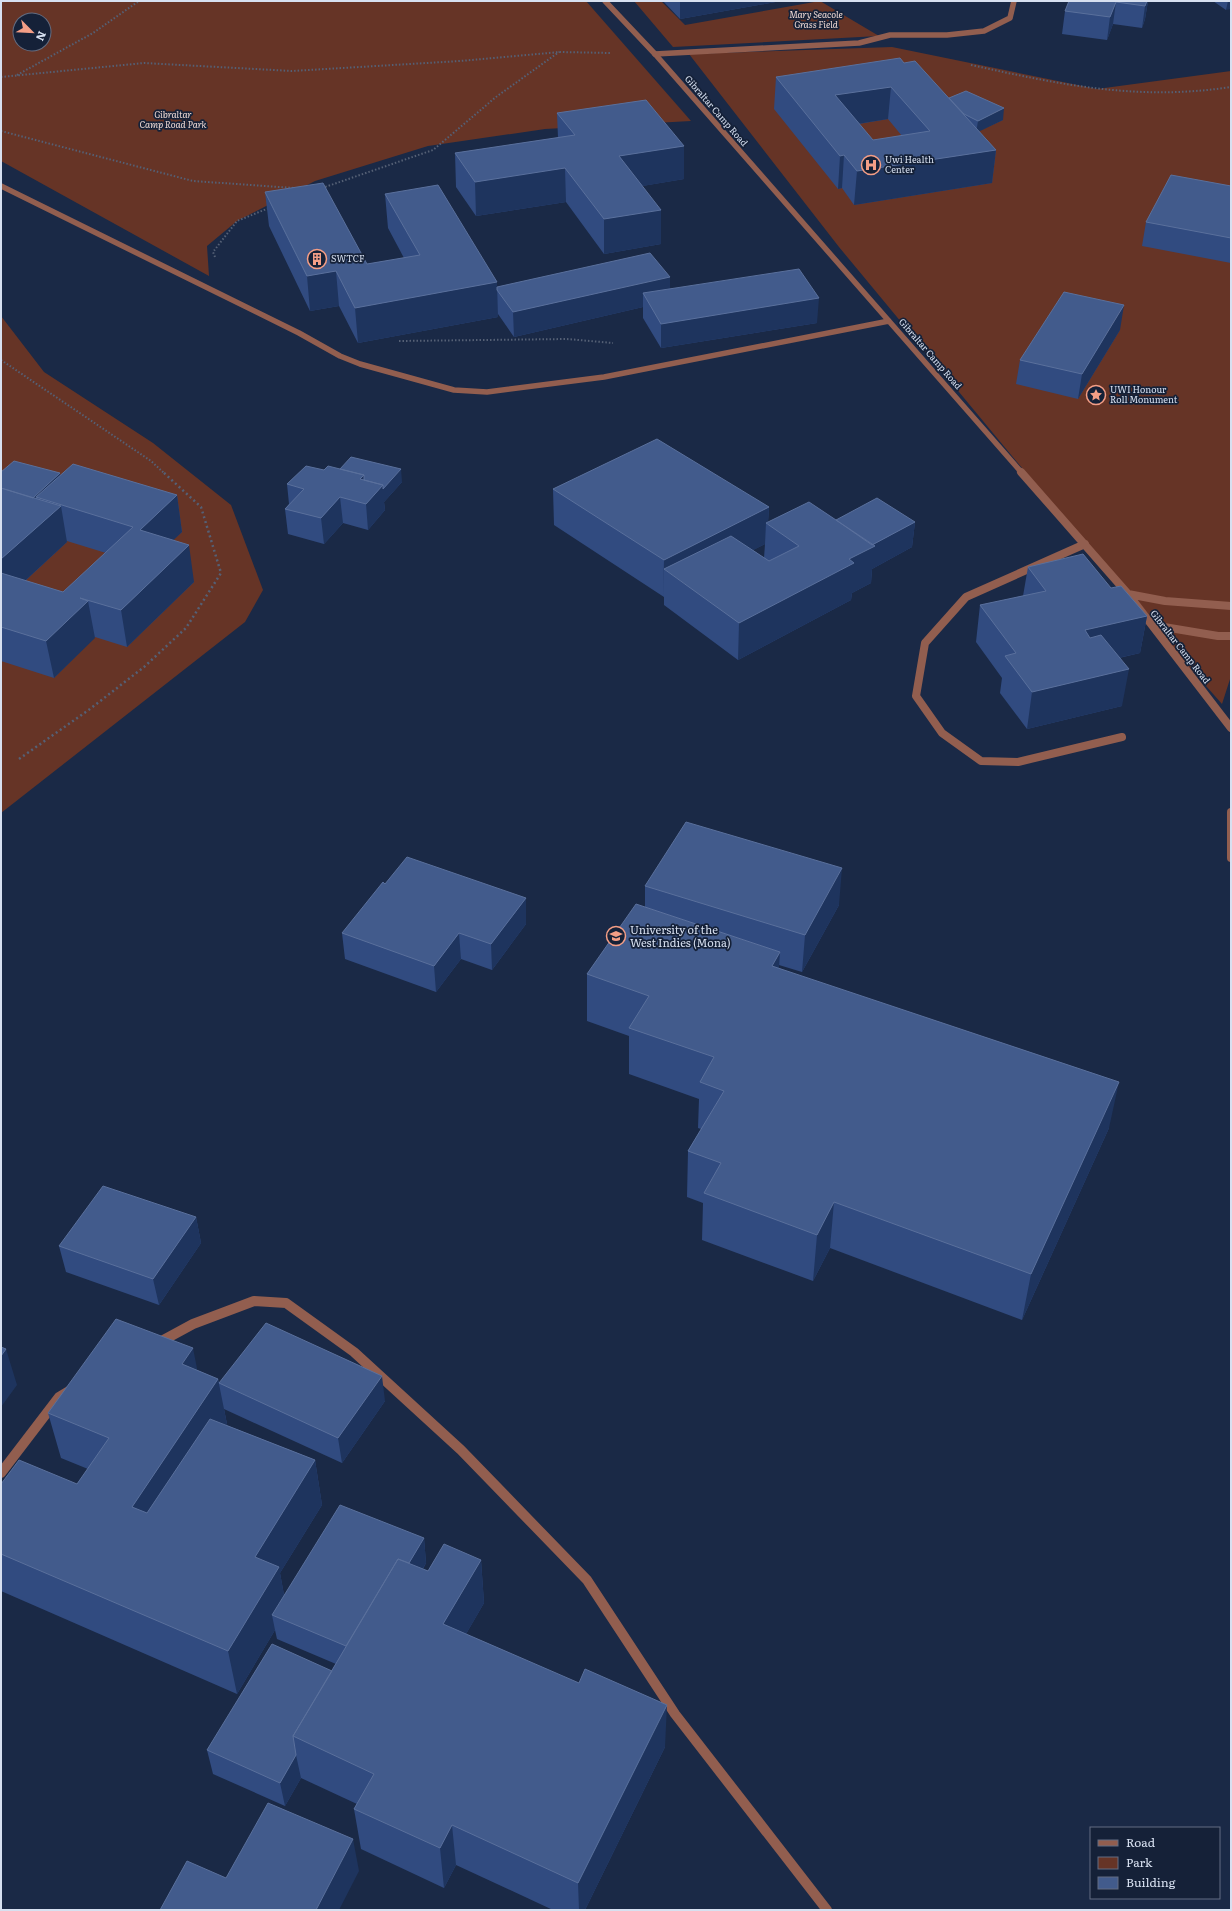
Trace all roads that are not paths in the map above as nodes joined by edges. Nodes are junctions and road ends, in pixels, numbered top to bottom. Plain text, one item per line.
1 (605, 1) edge
2 (1014, 1) edge
3 (655, 54) junction
4 (1, 186) edge
5 (889, 321) junction
6 (1085, 544) junction
7 (1128, 594) junction
8 (1231, 606) edge
9 (1152, 625) junction
10 (1231, 636) edge
11 (1231, 728) edge
12 (1122, 737) dead end
13 (1231, 812) edge
14 (1231, 858) edge
15 (151, 1347) edge
16 (80, 1385) edge
17 (1, 1473) edge
18 (827, 1910) edge

1 - 3 street, Gibraltar Camp Road
2 - 3 street
3 - 5 street, Gibraltar Camp Road
4 - 5 street
5 - 6 street, Gibraltar Camp Road
6 - 7 street, Gibraltar Camp Road
6 - 12 street
7 - 8 street
7 - 9 street, Gibraltar Camp Road
9 - 10 street
9 - 11 street, Gibraltar Camp Road
13 - 14 street
15 - 18 street
16 - 17 street

